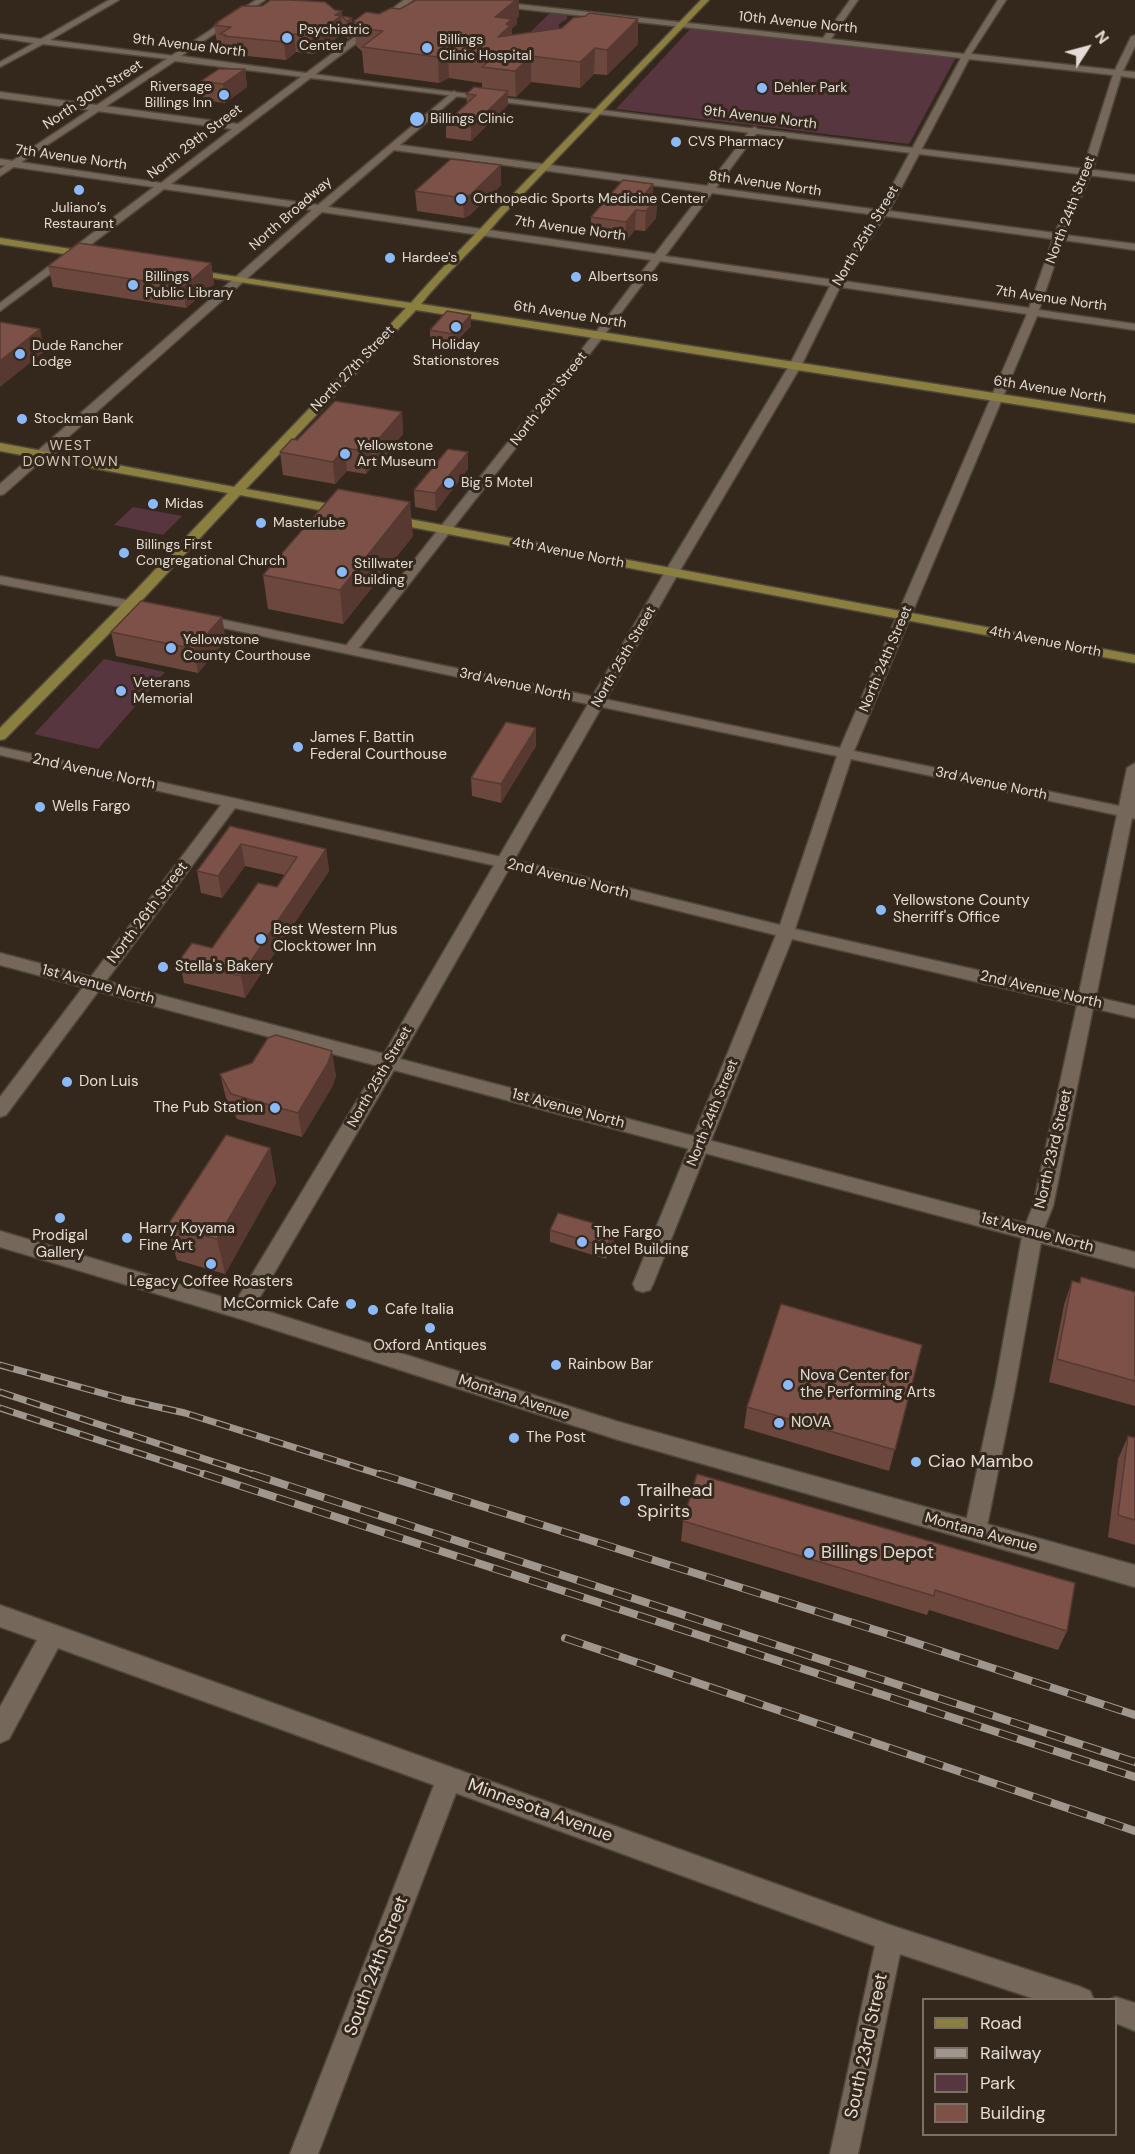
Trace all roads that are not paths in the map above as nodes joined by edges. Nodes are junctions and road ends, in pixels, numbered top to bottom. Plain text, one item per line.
1 (115, 0) edge
2 (261, 0) edge
3 (409, 0) edge
4 (459, 0) edge
5 (560, 0) edge
6 (705, 0) edge
7 (854, 0) edge
8 (1002, 0) edge
9 (549, 10) junction
10 (682, 24) junction
11 (0, 36) edge
12 (1135, 37) edge
13 (826, 40) junction
14 (43, 41) junction
15 (968, 55) junction
16 (174, 58) junction
17 (0, 65) edge
18 (1118, 74) junction
19 (309, 75) junction
20 (1135, 75) edge
21 (454, 94) junction
22 (0, 95) edge
23 (98, 108) junction
24 (598, 112) junction
25 (240, 127) junction
26 (755, 130) junction
27 (393, 147) junction
28 (914, 150) junction
29 (0, 162) edge
30 (12, 164) junction
31 (544, 167) junction
32 (0, 172) edge
33 (1087, 172) junction
34 (1135, 178) edge
35 (162, 186) junction
36 (710, 190) junction
37 (320, 209) junction
38 (882, 214) junction
39 (484, 233) junction
40 (1059, 236) junction
41 (0, 241) edge
42 (1135, 247) edge
43 (73, 253) junction
44 (659, 256) junction
45 (99, 257) edge
46 (175, 268) edge
47 (239, 278) junction
48 (836, 284) junction
49 (414, 304) junction
50 (0, 308) edge
51 (1033, 312) junction
52 (1135, 327) edge
53 (598, 336) junction
54 (795, 366) junction
55 (996, 397) junction
56 (1135, 419) edge
57 (0, 447) edge
58 (42, 455) junction
59 (0, 491) edge
60 (236, 492) junction
61 (445, 529) junction
62 (672, 572) junction
63 (0, 580) edge
64 (129, 604) junction
65 (162, 611) edge
66 (184, 616) edge
67 (904, 616) junction
68 (350, 650) junction
69 (1135, 659) edge
70 (339, 664) dead end
71 (599, 702) junction
72 (0, 736) edge
73 (0, 751) edge
74 (845, 754) junction
75 (1135, 768) edge
76 (231, 802) junction
77 (1130, 813) edge
78 (506, 863) junction
79 (786, 932) junction
80 (0, 959) edge
81 (94, 984) junction
82 (1086, 1000) junction
83 (1135, 1012) edge
84 (388, 1062) junction
85 (0, 1110) edge
86 (699, 1144) junction
87 (1033, 1232) junction
88 (0, 1239) edge
89 (1135, 1260) edge
90 (644, 1284) dead end
91 (241, 1311) junction
92 (975, 1532) junction
93 (1135, 1576) edge
94 (0, 1616) edge
95 (53, 1635) junction
96 (0, 1731) edge
97 (450, 1778) junction
98 (890, 1938) junction
99 (1076, 1998) edge
100 (1117, 2010) edge
101 (1135, 2017) edge
102 (304, 2154) edge
103 (844, 2154) edge

1 - 14 street
2 - 16 street, North 30th Street
3 - 19 street, North 29th Street
4 - 9 street, 10th Avenue North
5 - 9 street
6 - 10 main road, North 27th Street
7 - 13 street
8 - 15 street, North 25th Street
9 - 10 street, 10th Avenue North
10 - 13 street, 10th Avenue North
10 - 24 main road, North 27th Street
11 - 14 street, 9th Avenue North
12 - 18 street, North 24th Street
13 - 15 street, 10th Avenue North
14 - 16 street, 9th Avenue North
14 - 17 street
15 - 18 street, 10th Avenue North
15 - 28 street, North 25th Street
16 - 19 street, 9th Avenue North
16 - 23 street, North 30th Street
18 - 20 street, 10th Avenue North
18 - 33 street, North 24th Street
19 - 21 street, 9th Avenue North
19 - 25 street, North 29th Street
21 - 24 street, 9th Avenue North
21 - 27 street, North Broadway
22 - 23 street
23 - 25 street
23 - 30 street, North 30th Street
24 - 26 street, 9th Avenue North
24 - 31 main road, North 27th Street
25 - 35 street, North 29th Street
26 - 28 street, 9th Avenue North
26 - 36 street, North 26th Street
27 - 31 street, 8th Avenue North
27 - 37 street, North Broadway
28 - 33 street, 9th Avenue North
28 - 38 street, North 25th Street
29 - 30 street, 7th Avenue North
30 - 32 street, North 30th Street
30 - 35 street, 7th Avenue North
31 - 36 street, 8th Avenue North
31 - 39 main road, North 27th Street
33 - 34 street, 9th Avenue North
33 - 40 street, North 24th Street
35 - 37 street, 7th Avenue North
35 - 43 street, North 29th Street
36 - 38 street, 8th Avenue North
36 - 44 street, North 26th Street
37 - 39 street, 7th Avenue North
37 - 47 street, North Broadway
38 - 40 street, 8th Avenue North
38 - 48 street, North 25th Street
39 - 44 street, 7th Avenue North
39 - 49 main road, North 27th Street
40 - 42 street, 8th Avenue North
40 - 51 street, North 24th Street
41 - 43 main road
43 - 45 main road
43 - 50 street, North 29th Street
44 - 48 street, 7th Avenue North
44 - 53 street, North 26th Street
46 - 47 main road, 6th Avenue North
47 - 49 main road, 6th Avenue North
47 - 58 street, North Broadway
48 - 51 street, 7th Avenue North
48 - 54 street, North 25th Street
49 - 53 main road, 6th Avenue North
49 - 60 main road, North 27th Street
51 - 52 street, 7th Avenue North
51 - 55 street, North 24th Street
53 - 54 main road, 6th Avenue North
53 - 61 street, North 26th Street
54 - 55 main road, 6th Avenue North
54 - 62 street, North 25th Street
55 - 56 main road, 6th Avenue North
55 - 67 street, North 24th Street
57 - 58 main road, 4th Avenue North
58 - 59 street, North Broadway
58 - 60 main road, 4th Avenue North
60 - 61 main road, 4th Avenue North
60 - 64 main road, North 27th Street
61 - 62 main road, 4th Avenue North
61 - 68 street, North 26th Street
62 - 67 main road, 4th Avenue North
62 - 71 street, North 25th Street
63 - 64 street
64 - 65 street
64 - 72 main road, North 27th Street
66 - 68 street, 3rd Avenue North
67 - 69 main road, 4th Avenue North
67 - 74 street, North 24th Street
68 - 70 street, North 26th Street
68 - 71 street, 3rd Avenue North
71 - 74 street, 3rd Avenue North
71 - 78 street, North 25th Street
73 - 76 street, 2nd Avenue North
74 - 77 street, 3rd Avenue North
74 - 79 street, North 24th Street
75 - 77 street, North 23rd Street
76 - 78 street, 2nd Avenue North
76 - 81 street, North 26th Street
77 - 82 street, North 23rd Street
78 - 79 street, 2nd Avenue North
78 - 84 street, North 25th Street
79 - 82 street, 2nd Avenue North
79 - 86 street, North 24th Street
80 - 81 street, 1st Avenue North
81 - 84 street, 1st Avenue North
81 - 85 street, North 26th Street
82 - 83 street, 2nd Avenue North
82 - 87 street, North 23rd Street
84 - 86 street, 1st Avenue North
84 - 91 street, North 25th Street
86 - 87 street, 1st Avenue North
86 - 90 street, North 24th Street
87 - 89 street, 1st Avenue North
87 - 92 street, North 23rd Street
88 - 91 street, Montana Avenue
91 - 92 street, Montana Avenue
92 - 93 street, Montana Avenue
94 - 95 street, Minnesota Avenue
95 - 96 street
95 - 97 street, Minnesota Avenue
97 - 98 street, Minnesota Avenue
97 - 102 street, South 24th Street
98 - 99 street, Minnesota Avenue
98 - 103 street, South 23rd Street
100 - 101 street

